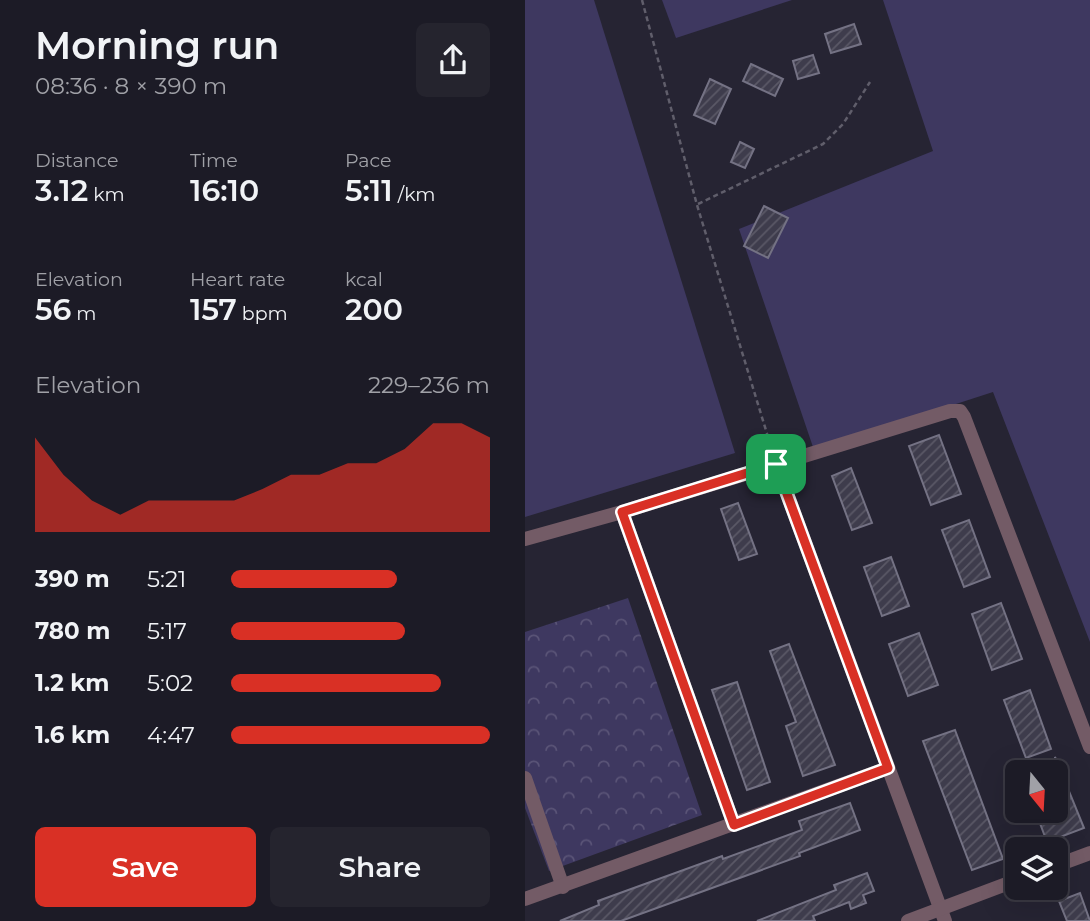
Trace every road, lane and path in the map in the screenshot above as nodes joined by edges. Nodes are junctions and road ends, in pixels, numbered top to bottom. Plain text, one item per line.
1 (642, 0) edge
2 (870, 82) dead end
3 (697, 205) junction
4 (776, 464) junction
5 (622, 512) junction
6 (525, 539) edge
7 (1090, 747) edge
8 (888, 768) junction
9 (525, 778) edge
10 (734, 825) junction
11 (1090, 853) edge
12 (1068, 861) edge
13 (1005, 886) edge
14 (563, 887) junction
15 (525, 899) edge
16 (943, 915) edge
17 (908, 921) edge

1 - 3 path
2 - 3 path
3 - 4 path
4 - 5 street
4 - 7 street
4 - 8 street
5 - 6 street
5 - 10 street
8 - 10 street
8 - 16 street
9 - 14 street
10 - 14 street
11 - 12 street
13 - 16 street
14 - 15 street
16 - 17 street

